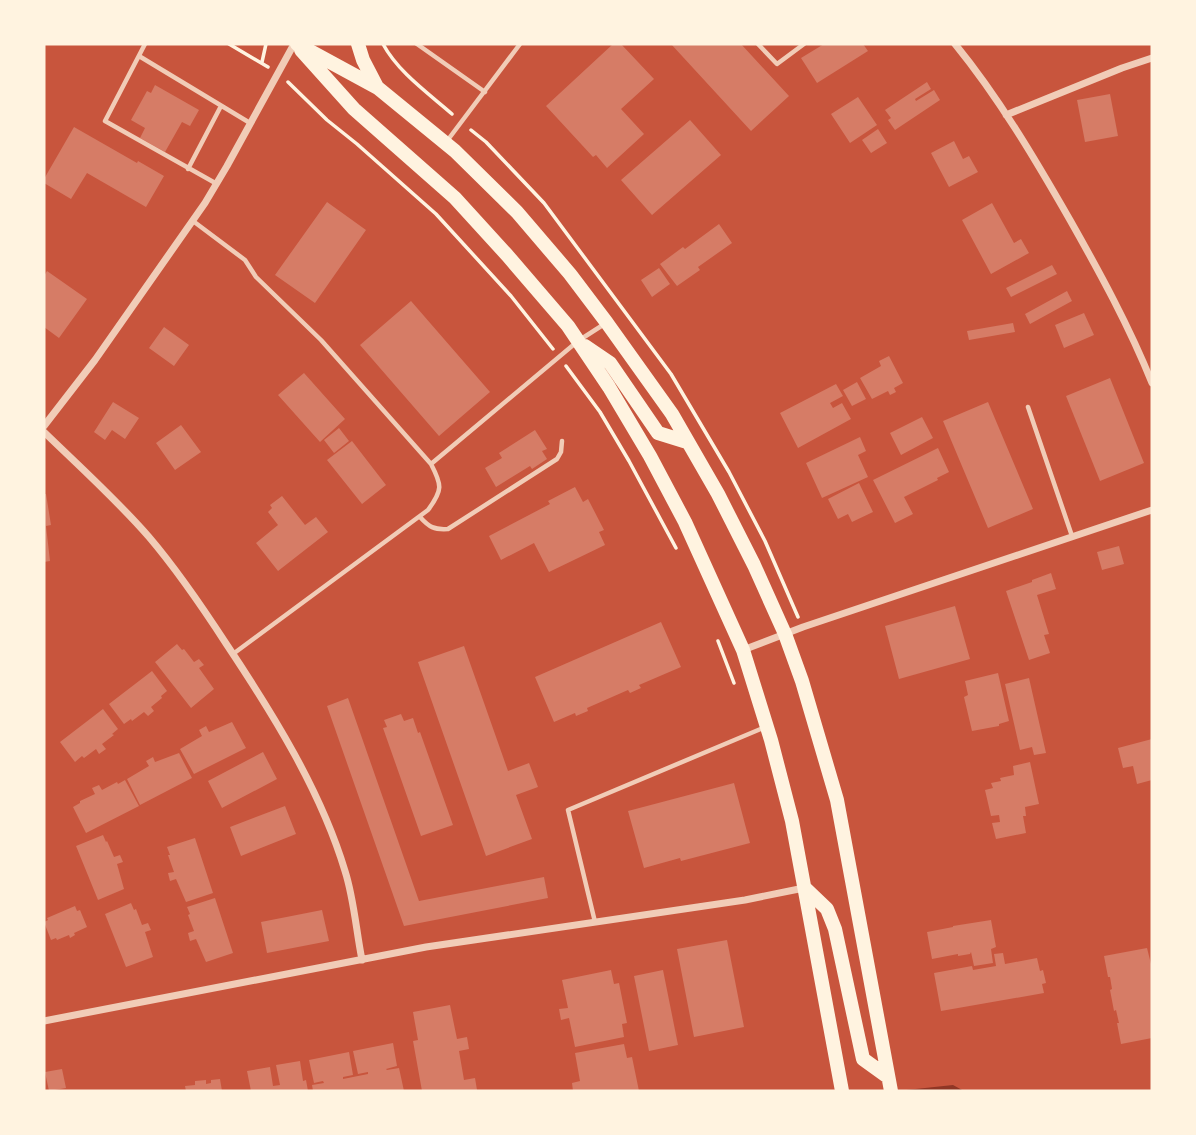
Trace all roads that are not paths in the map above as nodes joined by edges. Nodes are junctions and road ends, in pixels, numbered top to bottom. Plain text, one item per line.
1 (145, 44) edge
2 (295, 44) edge
3 (358, 44) edge
4 (417, 44) edge
5 (432, 44) edge
6 (520, 44) edge
7 (758, 44) edge
8 (804, 44) edge
9 (955, 44) edge
10 (428, 52) junction
11 (139, 56) junction
12 (1152, 58) edge
13 (378, 88) junction
14 (485, 92) junction
15 (221, 106) junction
16 (1006, 115) junction
17 (250, 124) junction
18 (445, 142) junction
19 (188, 169) junction
20 (216, 184) junction
21 (192, 221) junction
22 (607, 323) junction
23 (578, 341) junction
24 (1152, 383) edge
25 (1028, 407) dead end
26 (44, 426) edge
27 (44, 432) edge
28 (562, 441) dead end
29 (687, 442) junction
30 (431, 464) junction
31 (1152, 510) edge
32 (419, 517) junction
33 (1072, 536) junction
34 (785, 634) junction
35 (743, 650) junction
36 (233, 654) junction
37 (767, 726) junction
38 (805, 888) junction
39 (595, 922) junction
40 (362, 960) junction
41 (44, 1021) edge
42 (889, 1084) edge
43 (841, 1088) edge

1 - 11 lane
2 - 13 main road
2 - 17 street
2 - 23 main road
3 - 13 main road
4 - 10 lane
5 - 10 lane
6 - 14 lane
7 - 8 lane
9 - 16 street
10 - 14 lane
11 - 15 lane
11 - 19 lane
12 - 16 street
13 - 18 main road
14 - 18 lane
15 - 17 lane
15 - 19 lane
16 - 24 street
17 - 20 street
18 - 22 main road
19 - 20 lane
20 - 21 street
21 - 26 street
21 - 30 lane
22 - 23 lane
22 - 29 main road
23 - 29 main road
23 - 30 lane
23 - 35 main road
25 - 33 lane
27 - 36 street
28 - 32 lane
29 - 34 main road
30 - 32 lane
31 - 33 street
32 - 36 lane
33 - 34 street
34 - 35 street
34 - 42 main road
35 - 37 main road
36 - 40 street
37 - 38 main road
37 - 39 lane
38 - 39 street
38 - 42 main road
38 - 43 main road
39 - 40 street
40 - 41 street

